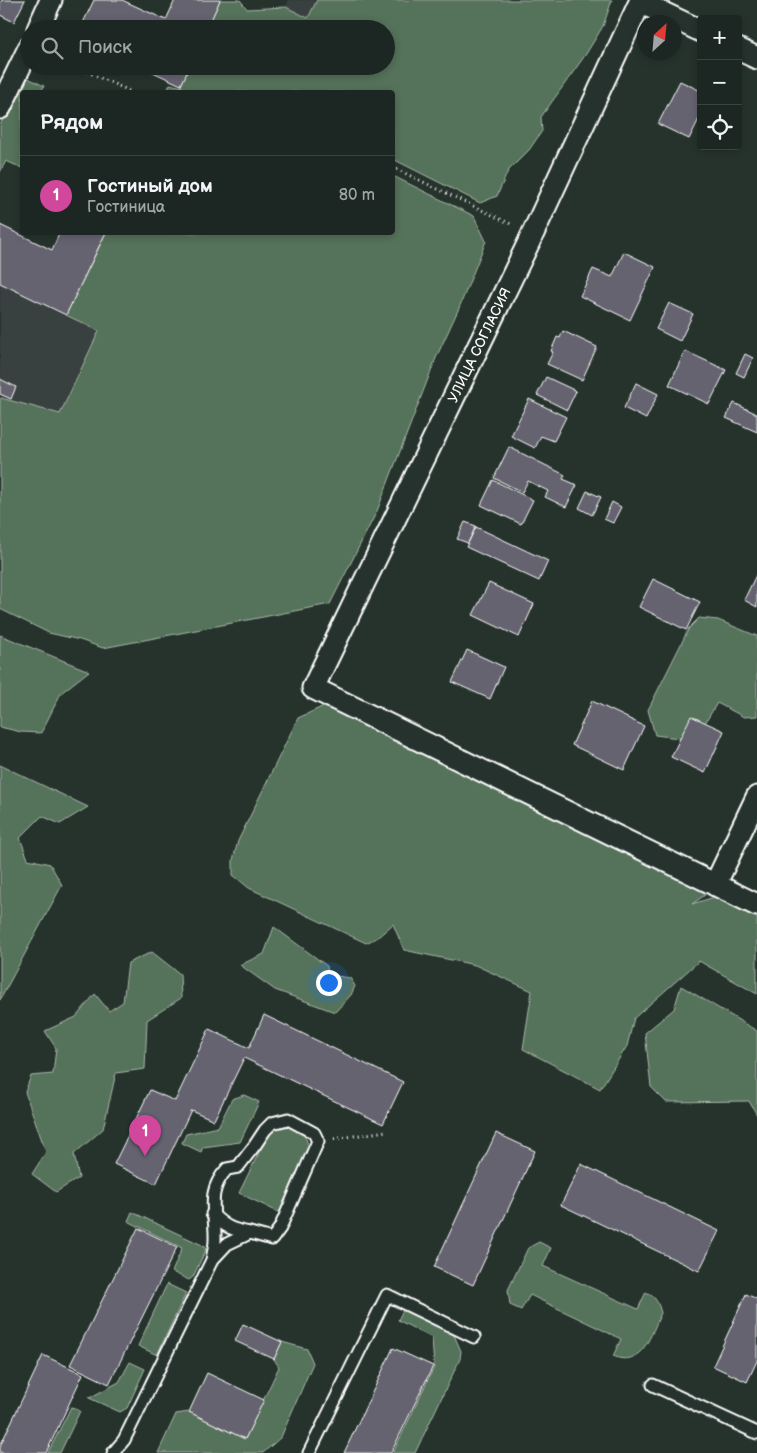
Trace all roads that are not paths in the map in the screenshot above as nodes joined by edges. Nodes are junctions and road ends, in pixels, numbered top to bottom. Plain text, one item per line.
1 (51, 0) edge
2 (640, 1) edge
3 (42, 20) edge
4 (697, 29) edge
5 (742, 51) edge
6 (757, 58) edge
7 (20, 67) edge
8 (0, 108) edge
9 (757, 798) edge
10 (715, 885) junction
11 (757, 905) edge
12 (212, 1214) junction
13 (250, 1233) junction
14 (212, 1260) junction
15 (474, 1336) dead end
16 (653, 1385) dead end
17 (757, 1433) edge
18 (113, 1453) edge
19 (309, 1453) edge

1 - 3 street
2 - 4 street
2 - 10 street, УЛИЦА СОГЛАСИЯ
5 - 6 street
7 - 8 street
9 - 10 street
10 - 11 street
12 - 13 lane
12 - 13 lane
12 - 14 lane
13 - 14 lane
14 - 18 lane
15 - 19 lane
16 - 17 lane

